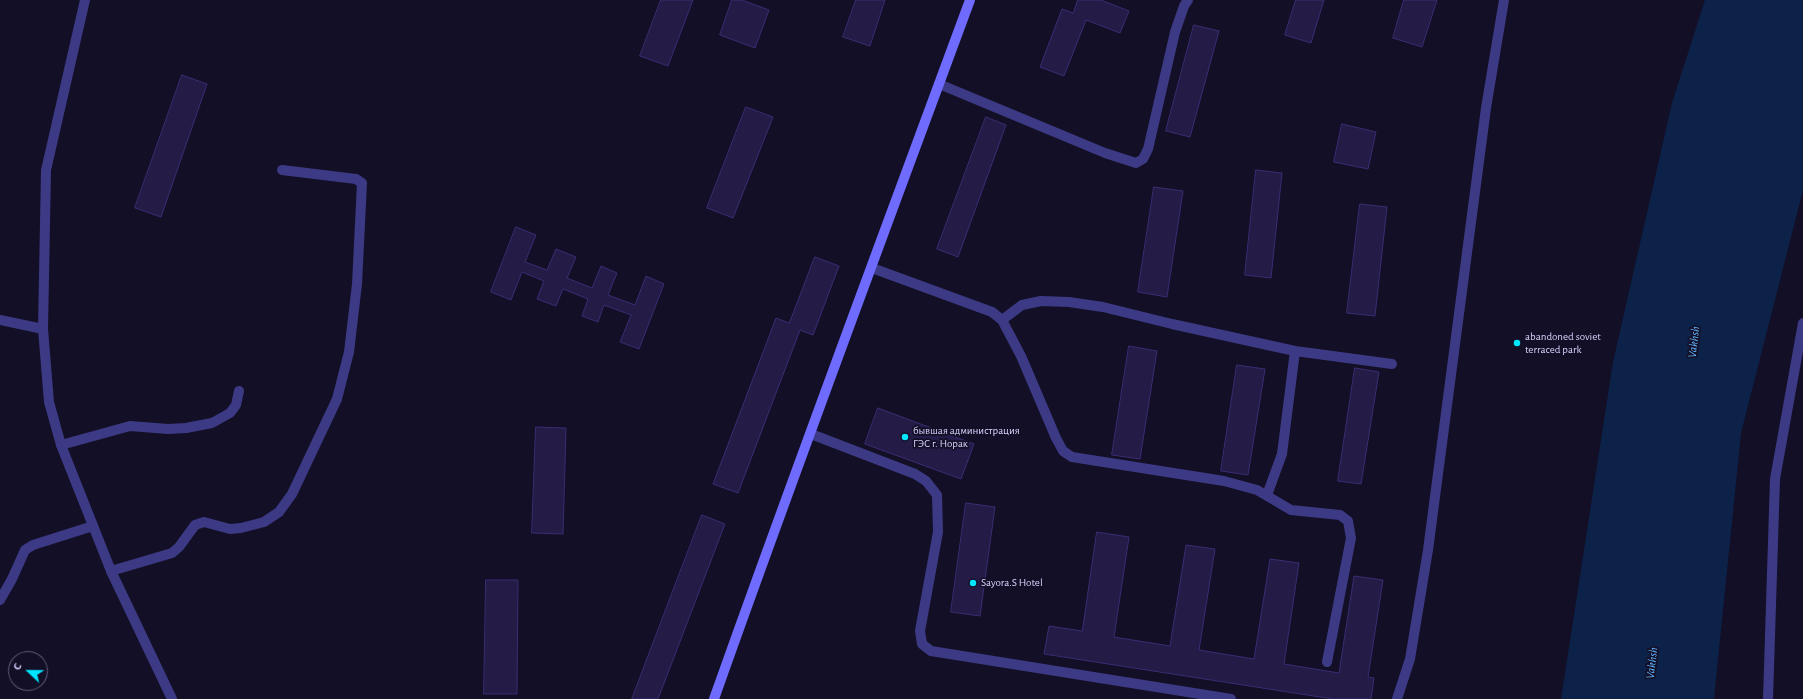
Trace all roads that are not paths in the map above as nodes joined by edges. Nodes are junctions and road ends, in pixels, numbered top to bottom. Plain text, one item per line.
1 (85, 0) edge
2 (970, 0) edge
3 (1188, 0) edge
4 (1504, 0) edge
5 (939, 84) junction
6 (282, 170) dead end
7 (872, 268) junction
8 (0, 320) edge
9 (1002, 320) junction
10 (1803, 323) edge
11 (43, 329) junction
12 (1295, 350) junction
13 (1392, 364) dead end
14 (239, 391) dead end
15 (811, 434) junction
16 (61, 445) junction
17 (1266, 495) junction
18 (93, 526) junction
19 (111, 571) junction
20 (0, 600) edge
21 (1327, 662) dead end
22 (172, 699) edge
23 (714, 699) edge
24 (1231, 699) edge
25 (1398, 699) edge
26 (1768, 699) edge

1 - 11 street
2 - 5 main road
3 - 5 street
4 - 25 street
5 - 7 main road
6 - 19 street
7 - 9 street
7 - 15 main road
8 - 11 street
9 - 12 street
9 - 17 street
10 - 26 street
11 - 16 street
12 - 13 street
12 - 17 street
14 - 16 street
15 - 23 main road
15 - 24 street
16 - 18 street
17 - 21 street
18 - 19 street
18 - 20 street
19 - 22 street

